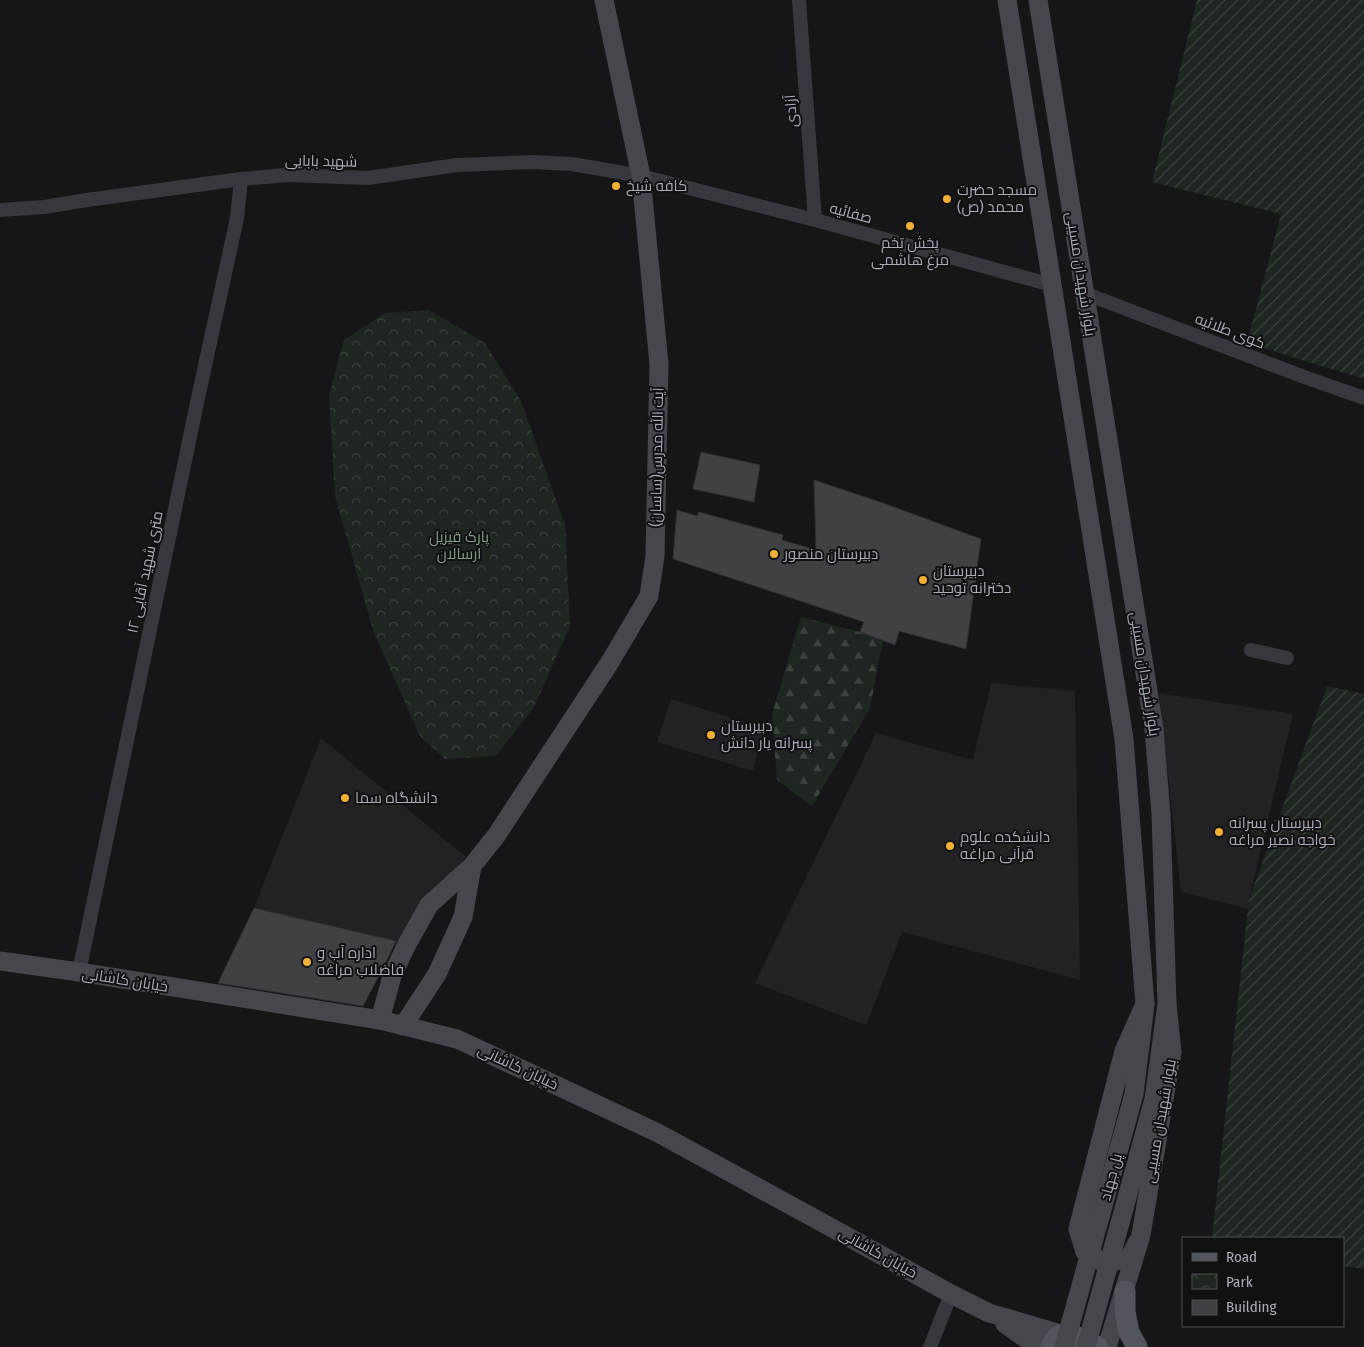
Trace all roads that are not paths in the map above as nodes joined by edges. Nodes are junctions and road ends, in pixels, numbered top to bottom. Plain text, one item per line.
1 (604, 0) edge
2 (799, 0) edge
3 (1007, 0) edge
4 (1038, 0) edge
5 (641, 176) junction
6 (241, 179) junction
7 (0, 210) edge
8 (815, 220) junction
9 (1052, 285) junction
10 (1084, 293) junction
11 (1364, 398) edge
12 (1251, 650) dead end
13 (1287, 658) dead end
14 (472, 866) junction
15 (0, 961) edge
16 (79, 972) junction
17 (1145, 1004) junction
18 (1167, 1004) junction
19 (380, 1020) junction
20 (403, 1026) junction
21 (1141, 1235) junction
22 (1125, 1291) junction
23 (951, 1294) junction
24 (989, 1313) junction
25 (1059, 1343) edge
26 (930, 1347) edge
27 (1038, 1347) edge
28 (1086, 1347) edge
29 (1098, 1347) edge
30 (1107, 1347) edge
31 (1137, 1347) edge

1 - 5 main road, آیت الله مدرس(ساسان)
2 - 8 street, آزادی
3 - 9 main road, بلوار شهیدان مسیبی
4 - 10 main road, بلوار شهیدان مسیبی
5 - 6 street, شهید بابایی
5 - 8 street, صفائیه
5 - 14 main road, آیت الله مدرس(ساسان)
6 - 7 street, شهید بابایی
6 - 16 street, ۱۲ متری شهید آقایی
8 - 9 street, صفائیه
9 - 17 main road, بلوار شهیدان مسیبی
10 - 11 street, کوی طلائیه
10 - 18 main road, بلوار شهیدان مسیبی
12 - 13 street
14 - 19 main road, آیت الله مدرس(ساسان)
14 - 20 main road, آیت الله مدرس(ساسان)
15 - 16 main road, خیابان کاشانی
16 - 19 main road, خیابان کاشانی
17 - 21 main road
17 - 25 main road, پل جهاد, bridge
18 - 21 main road, بلوار شهیدان مسیبی
18 - 28 main road, پل جهاد, bridge
19 - 20 main road, خیابان کاشانی
20 - 23 main road, خیابان کاشانی
21 - 22 main road, بلوار شهیدان مسیبی
22 - 30 main road, بلوار شهیدان مسیبی
22 - 31 main road
23 - 24 main road, خیابان کاشانی
23 - 26 street
24 - 25 main road, خیابان کاشانی
24 - 27 main road, خیابان کاشانی
25 - 29 main road

